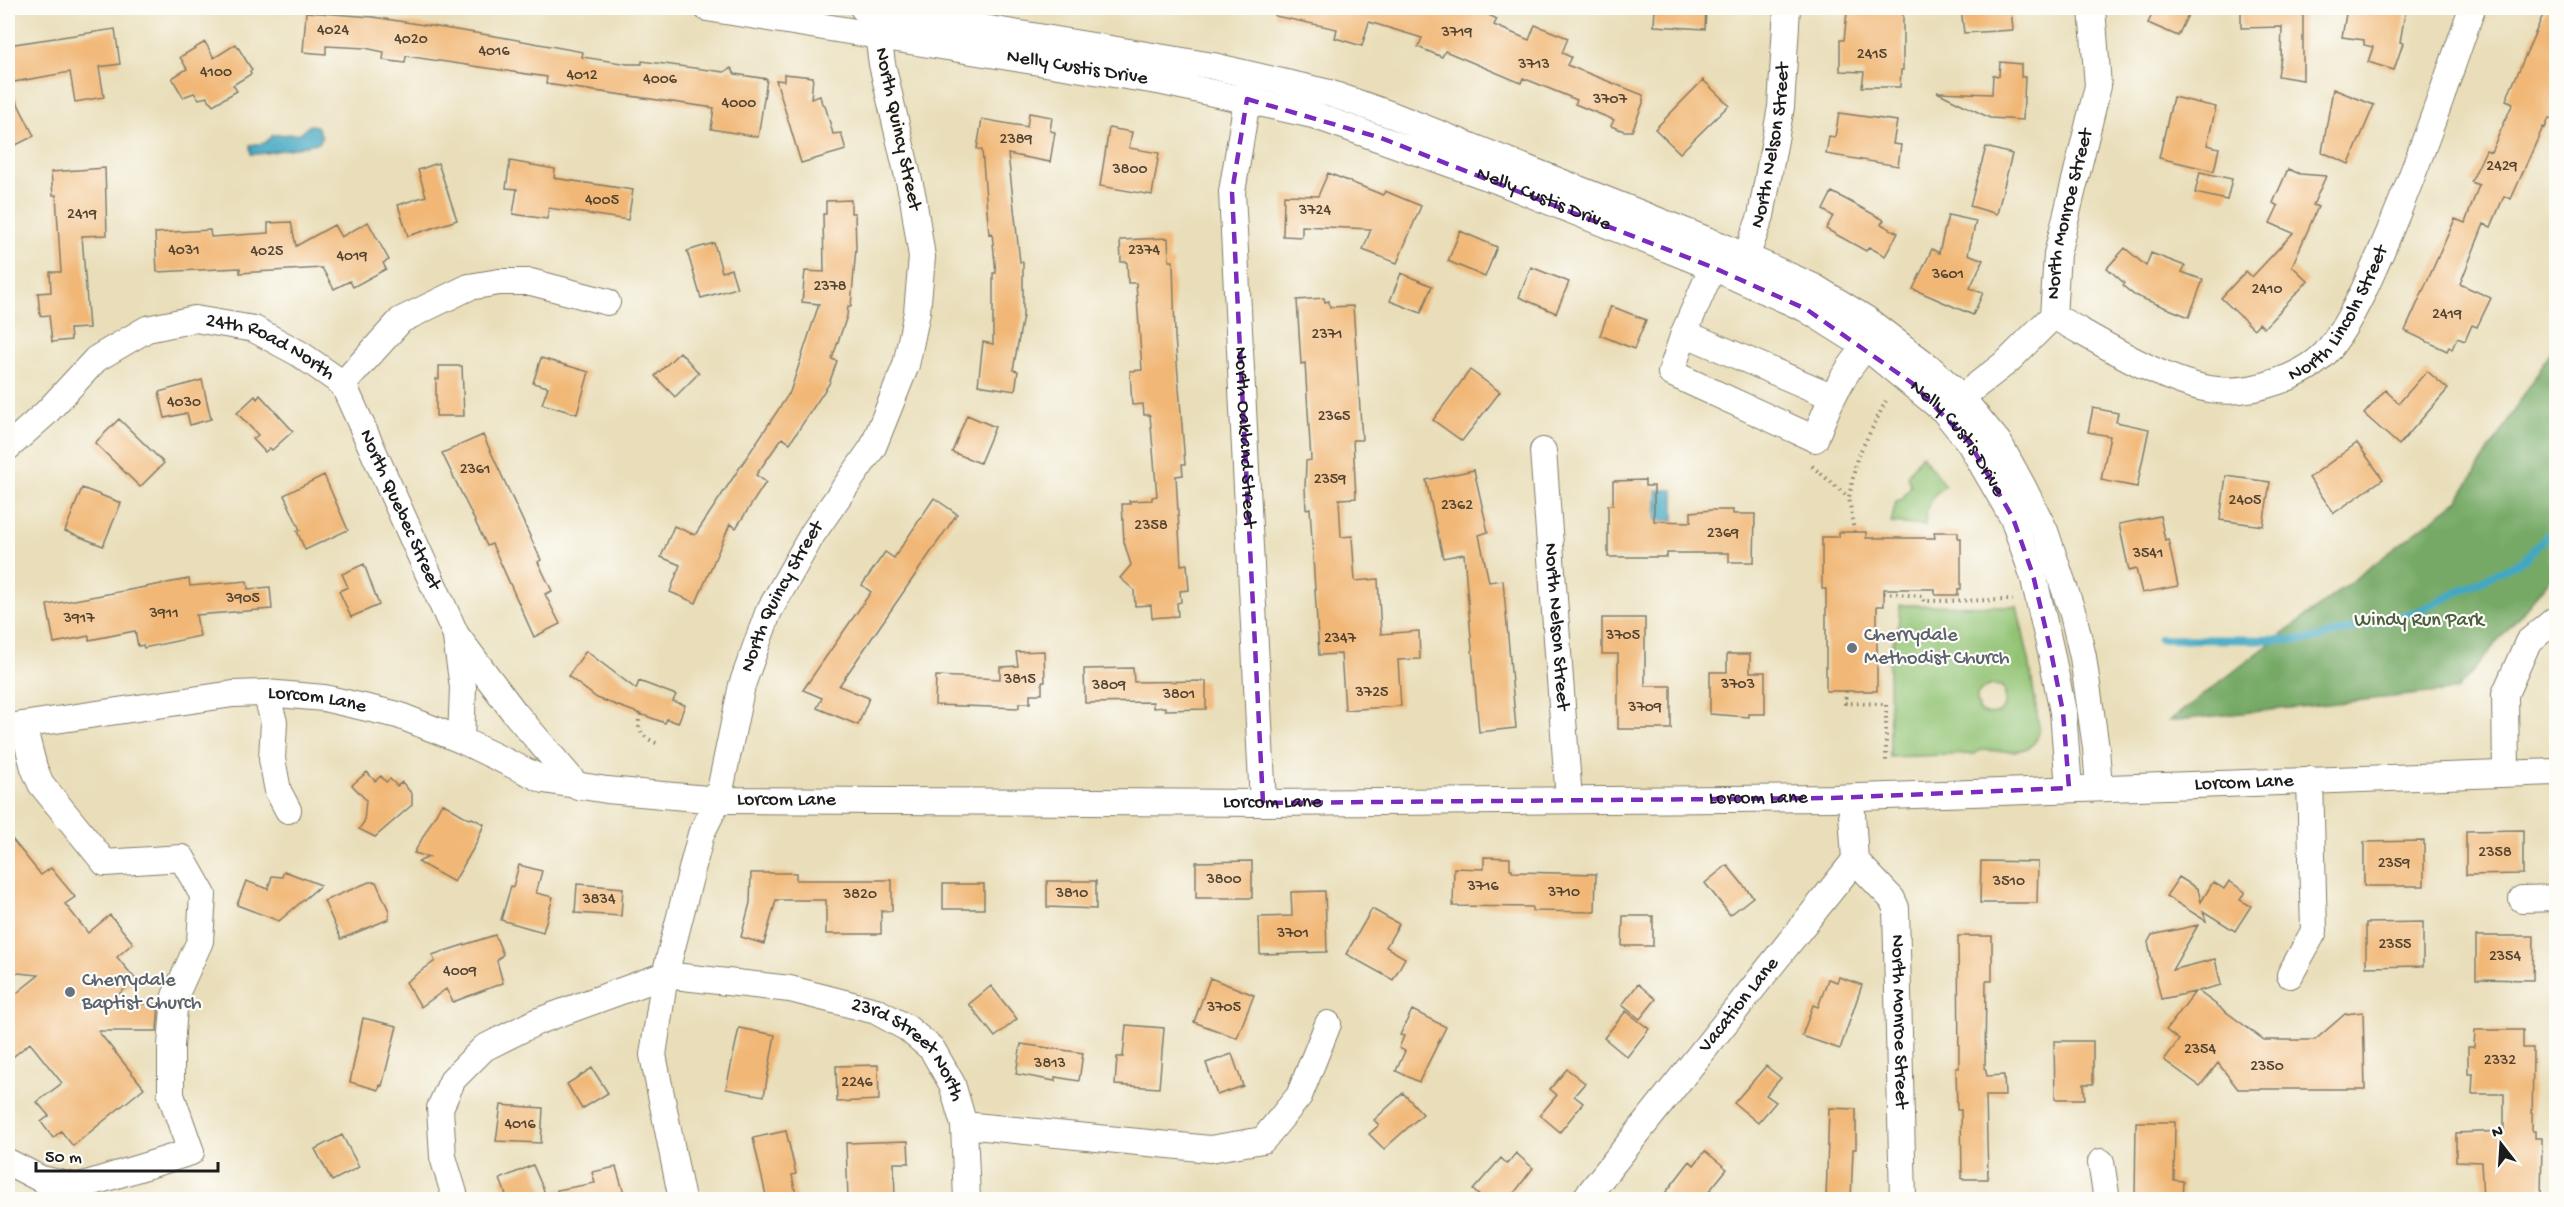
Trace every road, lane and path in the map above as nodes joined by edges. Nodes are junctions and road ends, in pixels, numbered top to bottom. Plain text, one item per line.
1 (707, 8) edge
2 (871, 8) edge
3 (1787, 8) edge
4 (2092, 8) edge
5 (2472, 8) edge
6 (877, 36) junction
7 (1251, 73) junction
8 (1247, 99) junction
9 (1717, 257) junction
10 (1742, 268) junction
11 (607, 302) dead end
12 (2053, 316) junction
13 (1684, 333) junction
14 (1866, 347) junction
15 (343, 384) junction
16 (1831, 396) junction
17 (1887, 401) dead end
18 (1953, 404) junction
19 (8, 447) edge
20 (1543, 450) dead end
21 (1812, 466) dead end
22 (1849, 497) junction
23 (1854, 532) dead end
24 (1884, 593) dead end
25 (2017, 600) dead end
26 (2556, 619) edge
27 (456, 635) junction
28 (1846, 691) dead end
29 (266, 693) junction
30 (640, 714) dead end
31 (15, 726) edge
32 (461, 740) junction
33 (658, 744) dead end
34 (1886, 761) dead end
35 (2556, 772) edge
36 (2506, 773) junction
37 (2310, 780) junction
38 (578, 787) junction
39 (2069, 788) junction
40 (2099, 788) junction
41 (1851, 798) junction
42 (1569, 800) junction
43 (718, 801) junction
44 (1263, 803) junction
45 (288, 810) dead end
46 (1855, 860) junction
47 (2522, 898) dead end
48 (2556, 898) edge
49 (665, 975) junction
50 (2290, 975) dead end
51 (1328, 1024) dead end
52 (964, 1125) junction
53 (8, 1162) edge
54 (2101, 1162) dead end
55 (456, 1200) edge
56 (682, 1200) edge
57 (967, 1200) edge
58 (1584, 1200) edge
59 (1903, 1200) edge
60 (2107, 1200) edge

1 - 6 street, Nelly Custis Drive
2 - 6 street, North Quincy Street
2 - 7 street, Nelly Custis Drive
3 - 10 street, North Nelson Street
4 - 12 street, North Monroe Street
5 - 12 street, North Lincoln Street
6 - 8 street, Nelly Custis Drive
6 - 43 street, North Quincy Street
7 - 8 street, North Oakland Street
7 - 9 street, Nelly Custis Drive
8 - 9 street, Nelly Custis Drive
8 - 44 street, North Oakland Street
9 - 10 street, Nelly Custis Drive
9 - 13 street
10 - 14 street, Nelly Custis Drive
10 - 18 street, Nelly Custis Drive
11 - 15 street, 24th Road North
12 - 18 street, North Monroe Street
13 - 16 street
13 - 16 street
14 - 16 street
14 - 18 street, Nelly Custis Drive
15 - 19 street, 24th Road North
15 - 27 street, North Quebec Street
17 - 22 path
18 - 39 street, Nelly Custis Drive
18 - 40 street, Nelly Custis Drive
20 - 42 street, North Nelson Street
21 - 22 path
22 - 23 path
24 - 25 path
26 - 36 street
27 - 32 street, North Quebec Street
27 - 38 street, North Quebec Street
28 - 34 path
29 - 31 street, Lorcom Lane
29 - 32 street, Lorcom Lane
29 - 45 street
30 - 33 path
31 - 53 street
32 - 38 street, Lorcom Lane
35 - 36 street, Lorcom Lane
36 - 37 street, Lorcom Lane
37 - 40 street, Lorcom Lane
37 - 50 street
38 - 43 street, Lorcom Lane
39 - 40 street, Lorcom Lane
39 - 41 street, Lorcom Lane
41 - 42 street, Lorcom Lane
41 - 46 street
42 - 44 street, Lorcom Lane
43 - 44 street, Lorcom Lane
43 - 49 street, North Quincy Street
46 - 58 street, Vacation Lane
46 - 59 street, North Monroe Street
47 - 48 street
49 - 52 street, 23rd Street North
49 - 55 street, 23rd Street North
49 - 56 street, North Quincy Street
51 - 52 street, 23rd Street North
52 - 57 street
54 - 60 street

